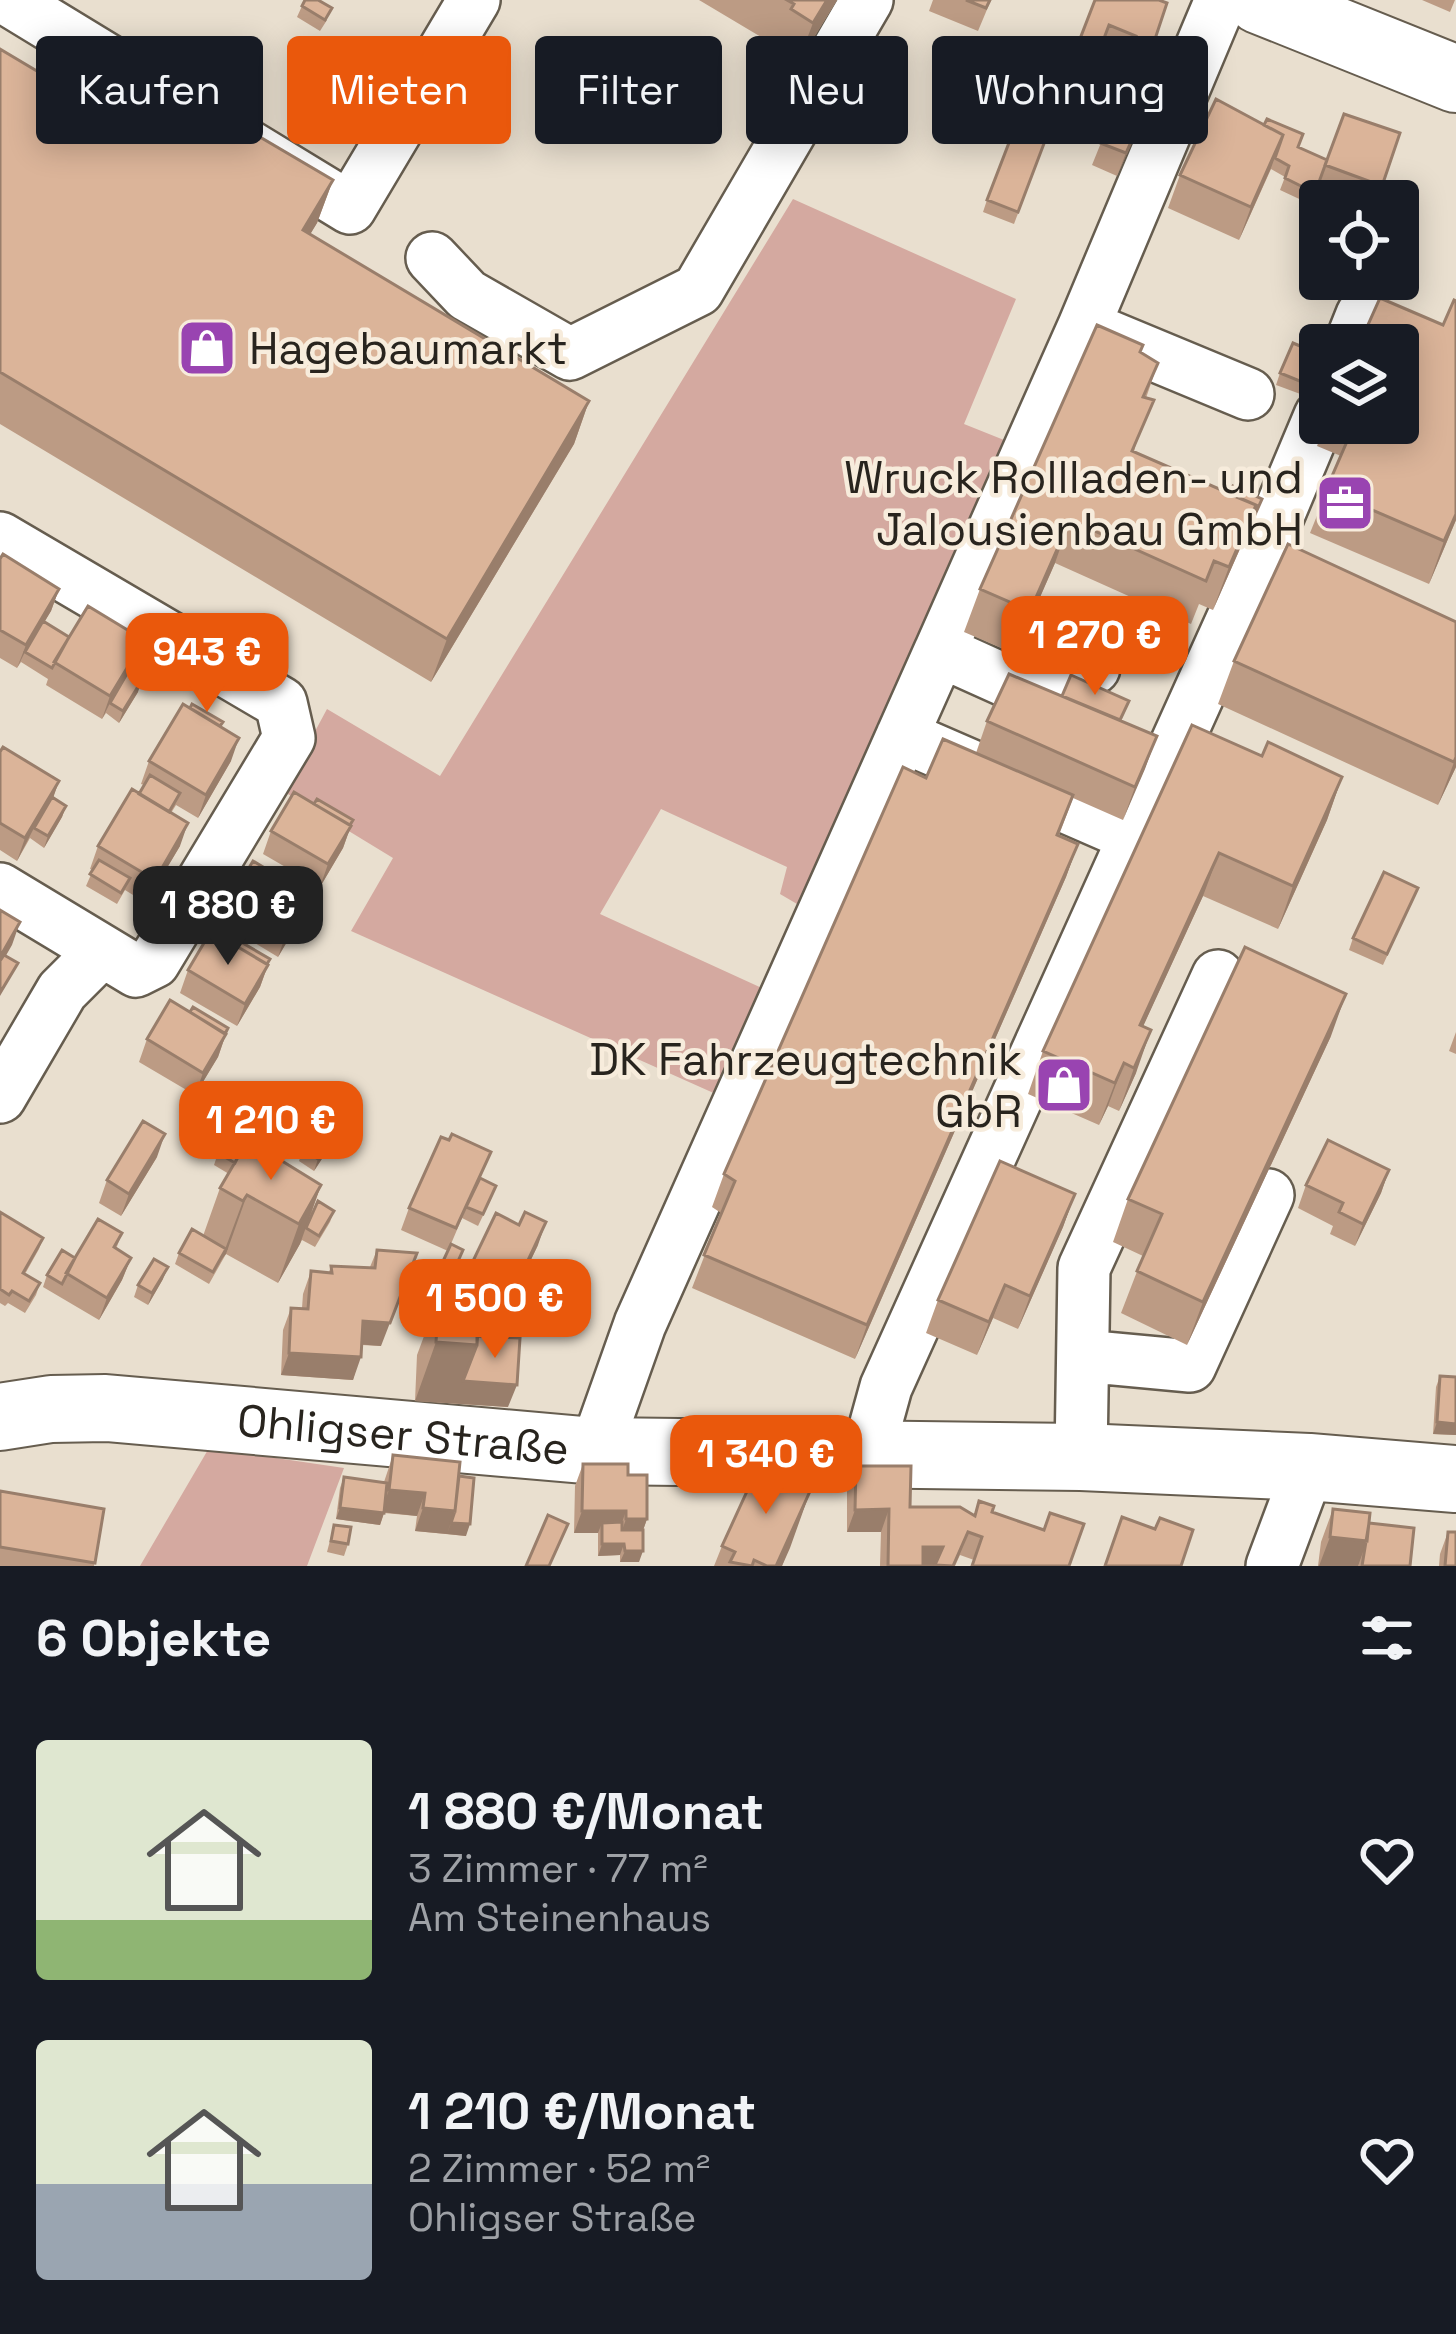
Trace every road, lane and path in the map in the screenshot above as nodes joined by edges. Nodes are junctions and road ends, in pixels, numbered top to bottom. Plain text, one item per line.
1 (474, 0) edge
2 (867, 0) edge
3 (1221, 0) edge
4 (1259, 0) edge
5 (15, 4) edge
6 (1456, 79) edge
7 (432, 258) dead end
8 (1084, 326) junction
9 (1248, 394) dead end
10 (1313, 444) edge
11 (0, 538) edge
12 (940, 651) junction
13 (1094, 668) dead end
14 (902, 736) junction
15 (1110, 826) dead end
16 (0, 889) edge
17 (102, 952) junction
18 (1218, 976) dead end
19 (0, 1097) edge
20 (1268, 1196) edge
21 (1083, 1356) junction
22 (0, 1417) edge
23 (595, 1451) junction
24 (867, 1456) junction
25 (1081, 1457) junction
26 (1309, 1467) junction
27 (1456, 1479) edge
28 (1273, 1566) edge

1 - 5 street
2 - 7 street
3 - 8 street
4 - 6 main road
8 - 9 street
8 - 12 street
10 - 24 street
11 - 17 street
12 - 13 street
12 - 14 street
14 - 15 street
14 - 23 street
16 - 17 street
17 - 19 street
18 - 21 street
20 - 21 street
21 - 25 street
22 - 23 main road, Ohligser Straße
23 - 24 main road, Ohligser Straße
24 - 25 main road, Ohligser Straße
25 - 26 main road, Ohligser Straße
26 - 27 main road, Ohligser Straße
26 - 28 street

